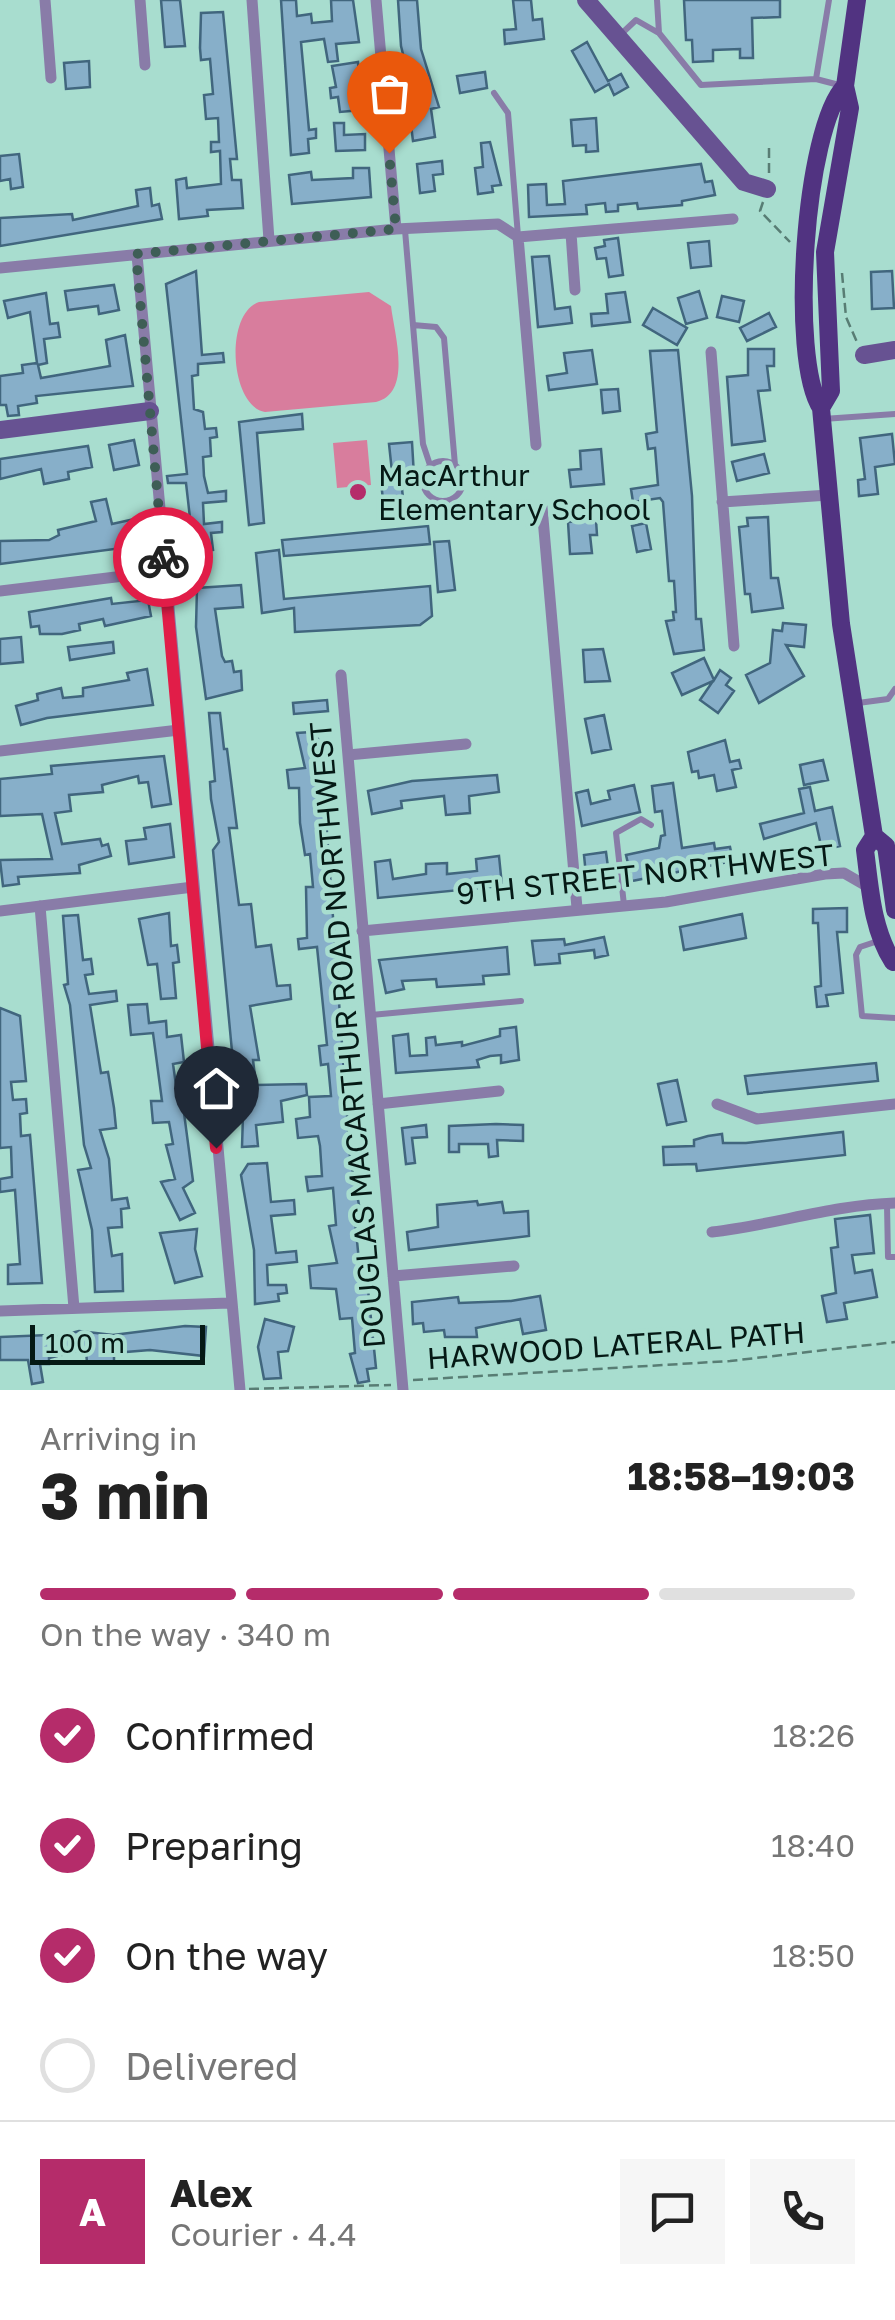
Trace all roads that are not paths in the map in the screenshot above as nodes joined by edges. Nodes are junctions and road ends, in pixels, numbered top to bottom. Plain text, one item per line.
1 (45, 0) edge
2 (140, 0) edge
3 (252, 0) edge
4 (376, 0) edge
5 (586, 0) edge
6 (657, 0) edge
7 (828, 0) edge
8 (857, 0) edge
9 (658, 33) junction
10 (617, 38) junction
11 (146, 65) dead end
12 (51, 78) dead end
13 (816, 79) junction
14 (845, 86) junction
15 (494, 93) dead end
16 (767, 189) road end
17 (733, 219) dead end
18 (400, 229) junction
19 (571, 233) junction
20 (518, 237) junction
21 (269, 240) junction
22 (136, 254) junction
23 (0, 268) edge
24 (575, 290) dead end
25 (413, 326) junction
26 (895, 350) edge
27 (710, 352) dead end
28 (864, 355) road end
29 (150, 411) junction
30 (822, 414) junction
31 (895, 414) edge
32 (0, 430) edge
33 (536, 445) dead end
34 (430, 465) junction
35 (456, 465) junction
36 (830, 494) junction
37 (722, 502) junction
38 (542, 506) dead end
39 (165, 570) junction
40 (0, 591) edge
41 (734, 646) dead end
42 (341, 675) dead end
43 (895, 689) edge
44 (852, 704) junction
45 (179, 730) junction
46 (466, 744) dead end
47 (0, 752) edge
48 (348, 755) junction
49 (650, 825) dead end
50 (874, 836) junction
51 (193, 887) junction
52 (870, 889) junction
53 (624, 905) junction
54 (40, 906) junction
55 (577, 908) junction
56 (895, 910) edge
57 (0, 911) edge
58 (362, 931) junction
59 (879, 940) junction
60 (894, 965) edge
61 (521, 1002) dead end
62 (370, 1016) junction
63 (895, 1018) edge
64 (500, 1090) dead end
65 (378, 1104) junction
66 (716, 1104) dead end
67 (895, 1104) edge
68 (891, 1203) edge
69 (712, 1232) dead end
70 (895, 1257) edge
71 (514, 1266) dead end
72 (394, 1276) junction
73 (229, 1303) junction
74 (74, 1308) junction
75 (0, 1310) edge
76 (402, 1385) edge
77 (240, 1390) edge

1 - 12 street
2 - 11 street
3 - 21 street
4 - 18 street
5 - 10 street
6 - 9 lane
7 - 13 lane
8 - 14 main road
9 - 10 lane
9 - 13 lane
10 - 16 street
13 - 14 lane
14 - 30 main road
15 - 20 lane
17 - 19 street
18 - 20 street
18 - 21 street
18 - 25 lane
19 - 20 street
19 - 24 street
20 - 33 street
21 - 22 street
22 - 23 street
22 - 29 street
25 - 34 lane
25 - 35 lane
26 - 28 street
27 - 37 street
29 - 32 street
29 - 39 street
30 - 31 lane
30 - 36 main road
34 - 35 lane
34 - 35 lane
36 - 37 street
36 - 44 main road
37 - 41 street
38 - 55 street
39 - 40 street
39 - 45 street
42 - 48 street, DOUGLAS MACARTHUR ROAD NORTHWEST
43 - 44 lane
44 - 50 main road
45 - 47 street
45 - 51 street
46 - 48 street
48 - 58 street, DOUGLAS MACARTHUR ROAD NORTHWEST
49 - 53 lane
50 - 52 main road
50 - 56 main road
51 - 54 street
51 - 73 street
52 - 53 street, 9TH STREET NORTHWEST
52 - 59 main road
53 - 55 street, 9TH STREET NORTHWEST
54 - 57 street
54 - 74 street
55 - 58 street, 9TH STREET NORTHWEST
58 - 62 street, DOUGLAS MACARTHUR ROAD NORTHWEST
59 - 60 main road
59 - 63 lane
61 - 62 lane
62 - 65 street, DOUGLAS MACARTHUR ROAD NORTHWEST
64 - 65 street
65 - 72 street, DOUGLAS MACARTHUR ROAD NORTHWEST
66 - 67 street
68 - 69 street
68 - 70 lane
71 - 72 street
72 - 76 street, DOUGLAS MACARTHUR ROAD NORTHWEST
73 - 74 street
73 - 77 street
74 - 75 street

